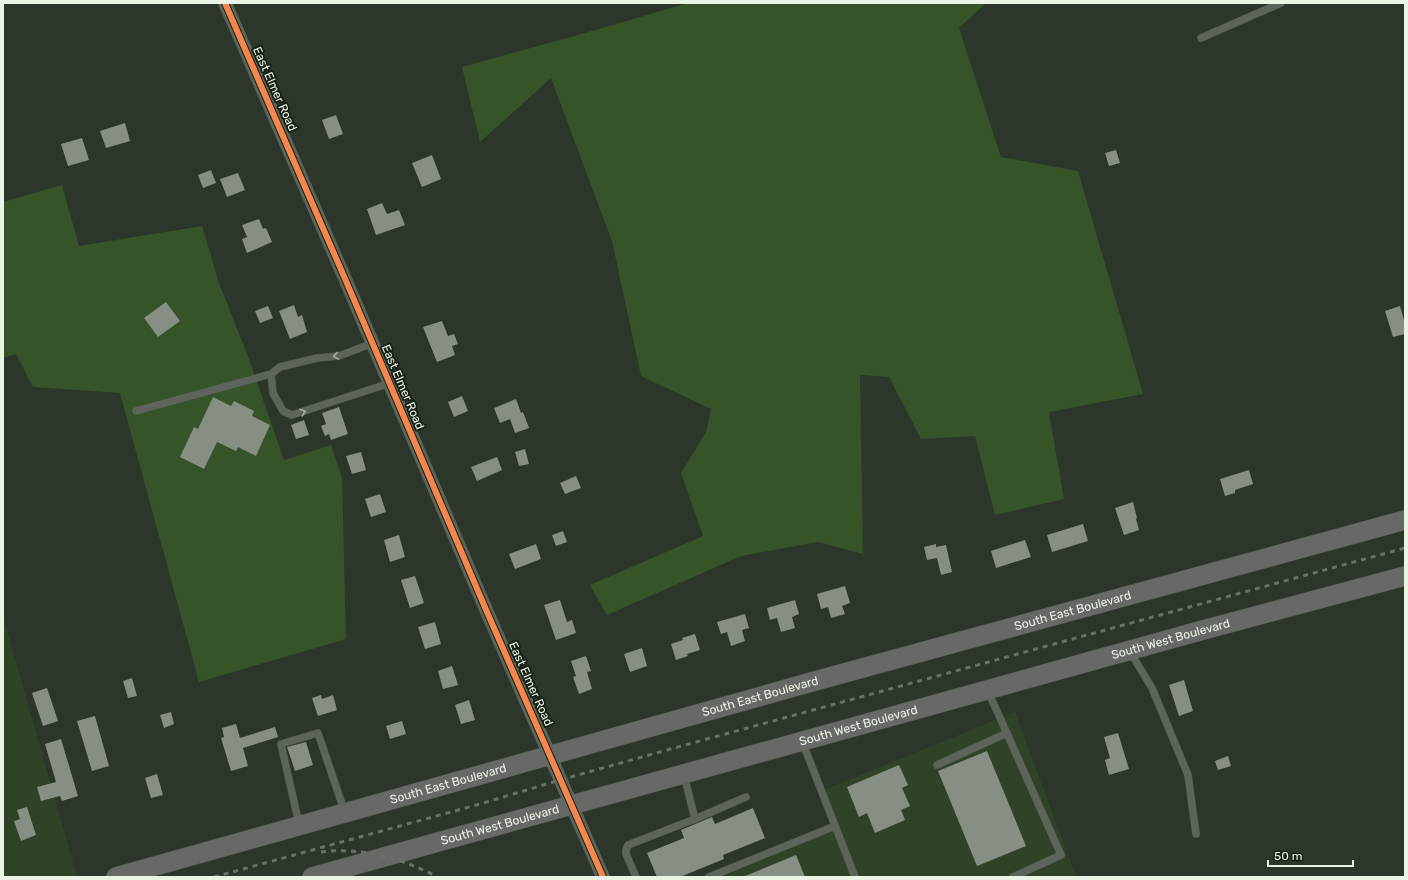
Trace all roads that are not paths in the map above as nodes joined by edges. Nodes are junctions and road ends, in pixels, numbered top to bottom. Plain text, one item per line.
1 (225, 3) edge
2 (1281, 3) edge
3 (1201, 38) dead end
4 (373, 343) junction
5 (271, 374) junction
6 (390, 383) junction
7 (136, 411) dead end
8 (1405, 520) edge
9 (1405, 576) edge
10 (1129, 650) junction
11 (987, 690) junction
12 (1007, 733) junction
13 (802, 741) junction
14 (550, 756) junction
15 (937, 765) dead end
16 (684, 774) junction
17 (746, 797) dead end
18 (572, 805) junction
19 (346, 813) junction
20 (695, 819) junction
21 (299, 826) junction
22 (835, 826) junction
23 (1196, 834) dead end
24 (116, 877) edge
25 (312, 877) edge
26 (603, 877) edge
27 (636, 877) edge
28 (709, 877) edge
29 (855, 877) edge
30 (1013, 877) edge

1 - 4 street, East Elmer Road
2 - 3 lane
4 -> 5 lane
4 - 6 street, East Elmer Road
5 -> 6 lane
5 - 7 lane
6 - 14 street, East Elmer Road
8 - 14 main road, South East Boulevard
9 - 10 main road, South West Boulevard
10 - 11 main road, South West Boulevard
10 - 23 lane
11 - 12 lane
11 - 13 main road, South West Boulevard
12 - 15 lane
12 - 30 lane
13 - 16 main road, South West Boulevard
13 - 22 lane
14 - 18 street, East Elmer Road
14 - 19 main road, South East Boulevard
16 - 18 main road, South West Boulevard
16 - 20 lane
17 - 20 lane
18 - 25 main road, South West Boulevard
18 - 26 street, East Elmer Road
19 - 21 main road, South East Boulevard
19 - 21 lane
20 - 27 lane
21 - 24 main road, South East Boulevard
22 - 28 lane
22 - 29 lane

